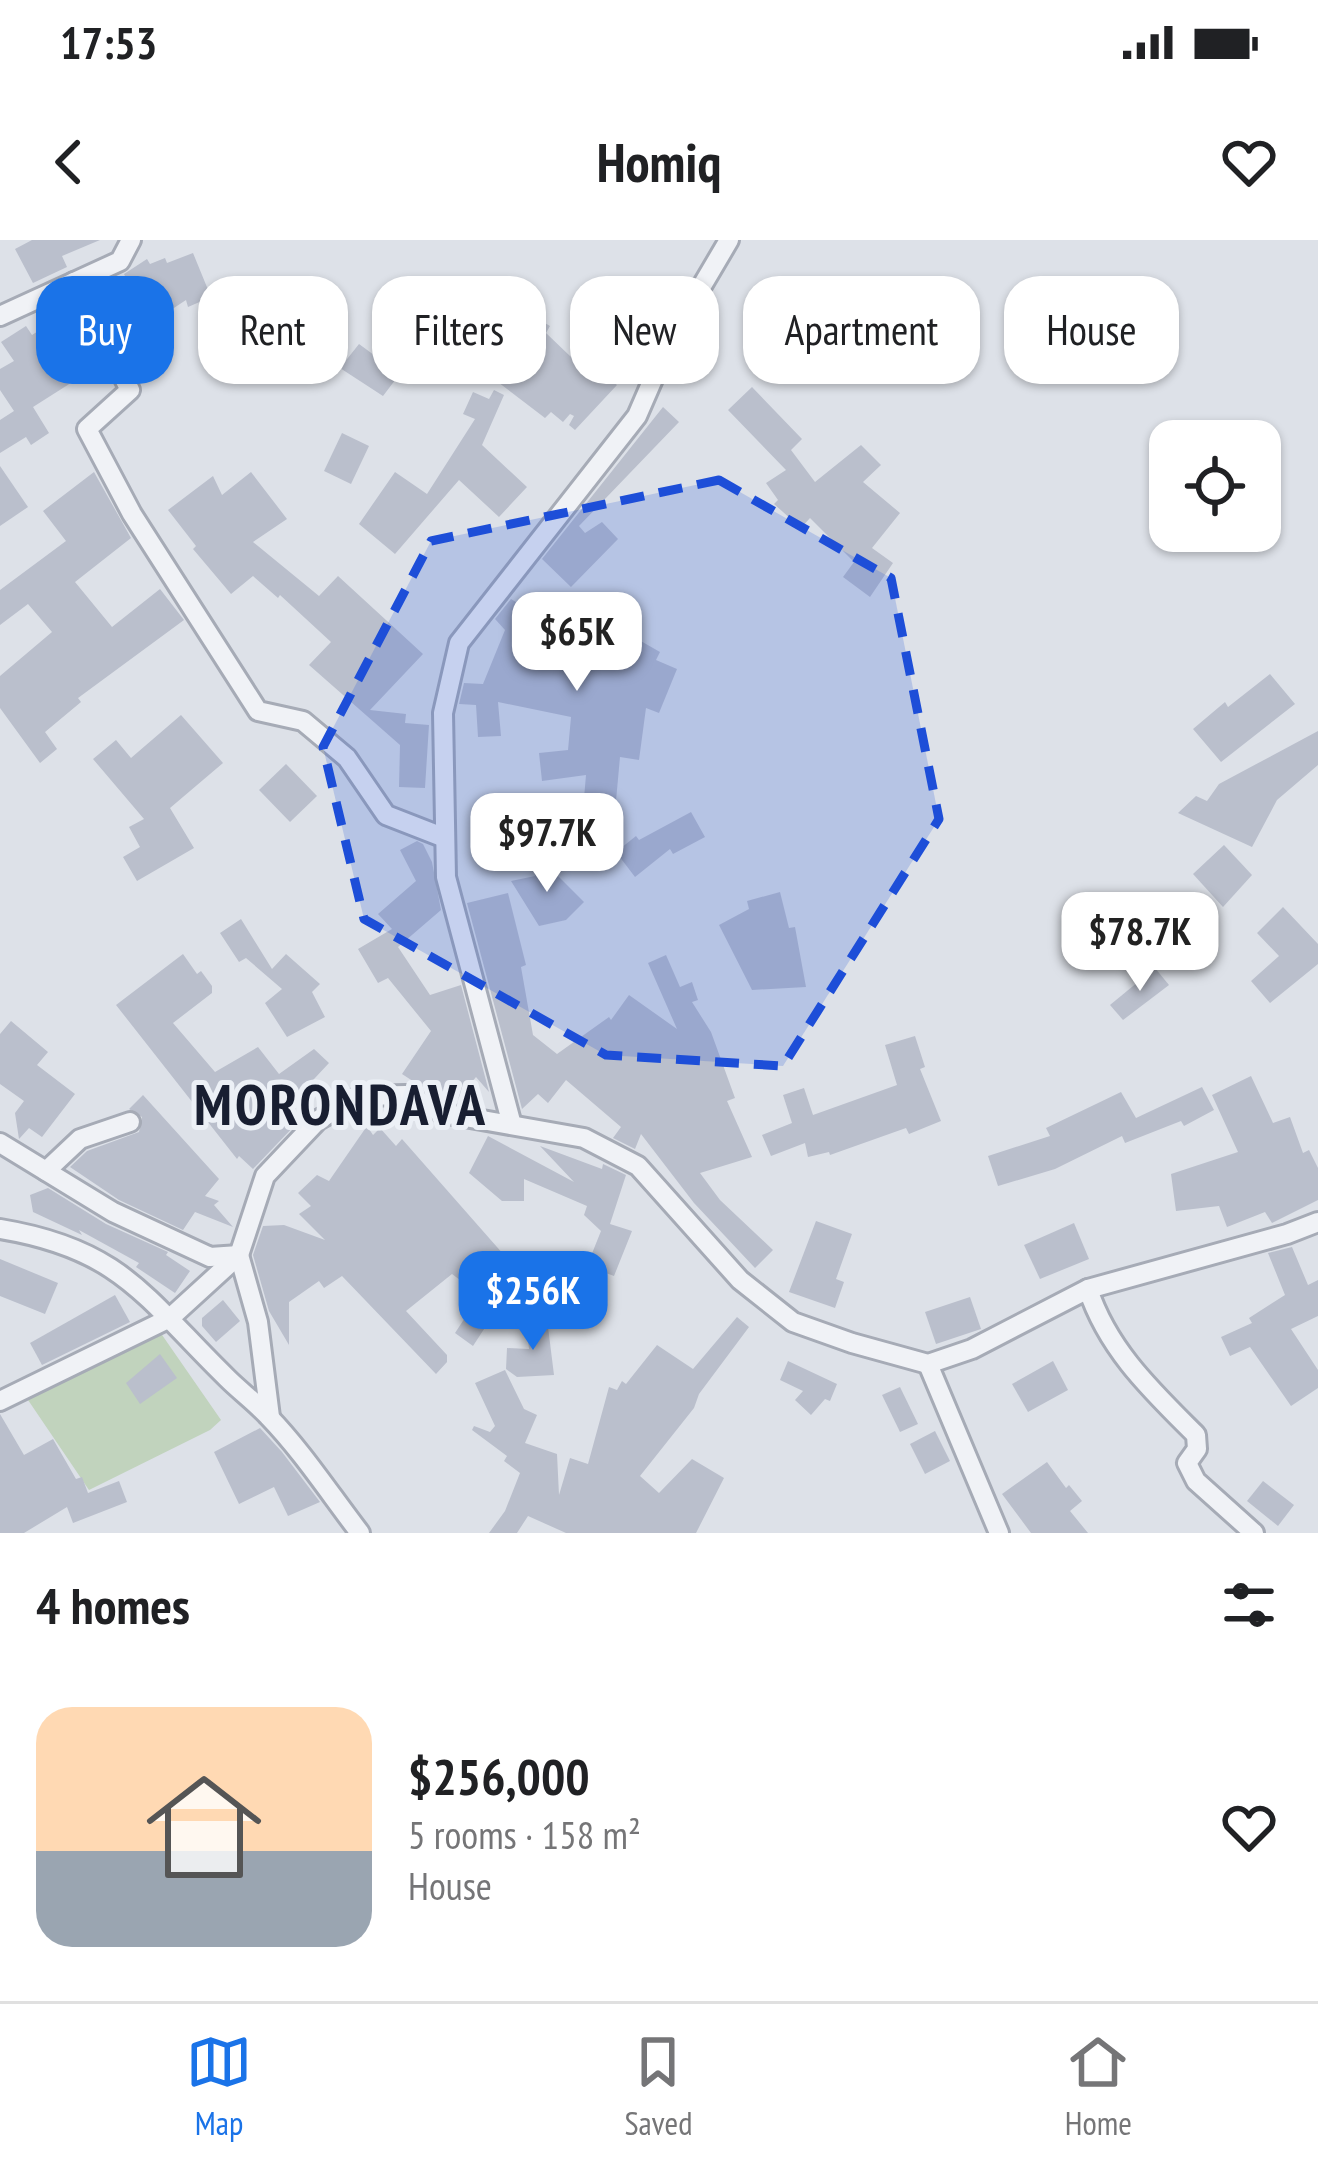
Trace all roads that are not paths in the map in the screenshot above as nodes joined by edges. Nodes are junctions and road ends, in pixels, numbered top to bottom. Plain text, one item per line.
1 (131, 240) edge
2 (729, 240) edge
3 (87, 276) edge
4 (36, 299) edge
5 (0, 316) edge
6 (127, 384) edge
7 (446, 838) junction
8 (130, 1122) dead end
9 (512, 1125) junction
10 (0, 1143) edge
11 (46, 1171) junction
12 (1318, 1222) edge
13 (0, 1229) edge
14 (239, 1256) junction
15 (1088, 1289) junction
16 (170, 1318) junction
17 (928, 1364) junction
18 (0, 1401) edge
19 (270, 1417) junction
20 (360, 1533) edge
21 (999, 1533) edge
22 (1254, 1533) edge

1 - 3 street
2 - 7 street
4 - 5 street
6 - 7 street
7 - 9 street
8 - 11 street
9 - 14 street
9 - 17 street
10 - 11 street
11 - 14 street
12 - 15 street
13 - 16 street
14 - 16 street
14 - 19 street
15 - 17 street
15 - 22 street
16 - 18 street
16 - 19 street
17 - 21 street
19 - 20 street

